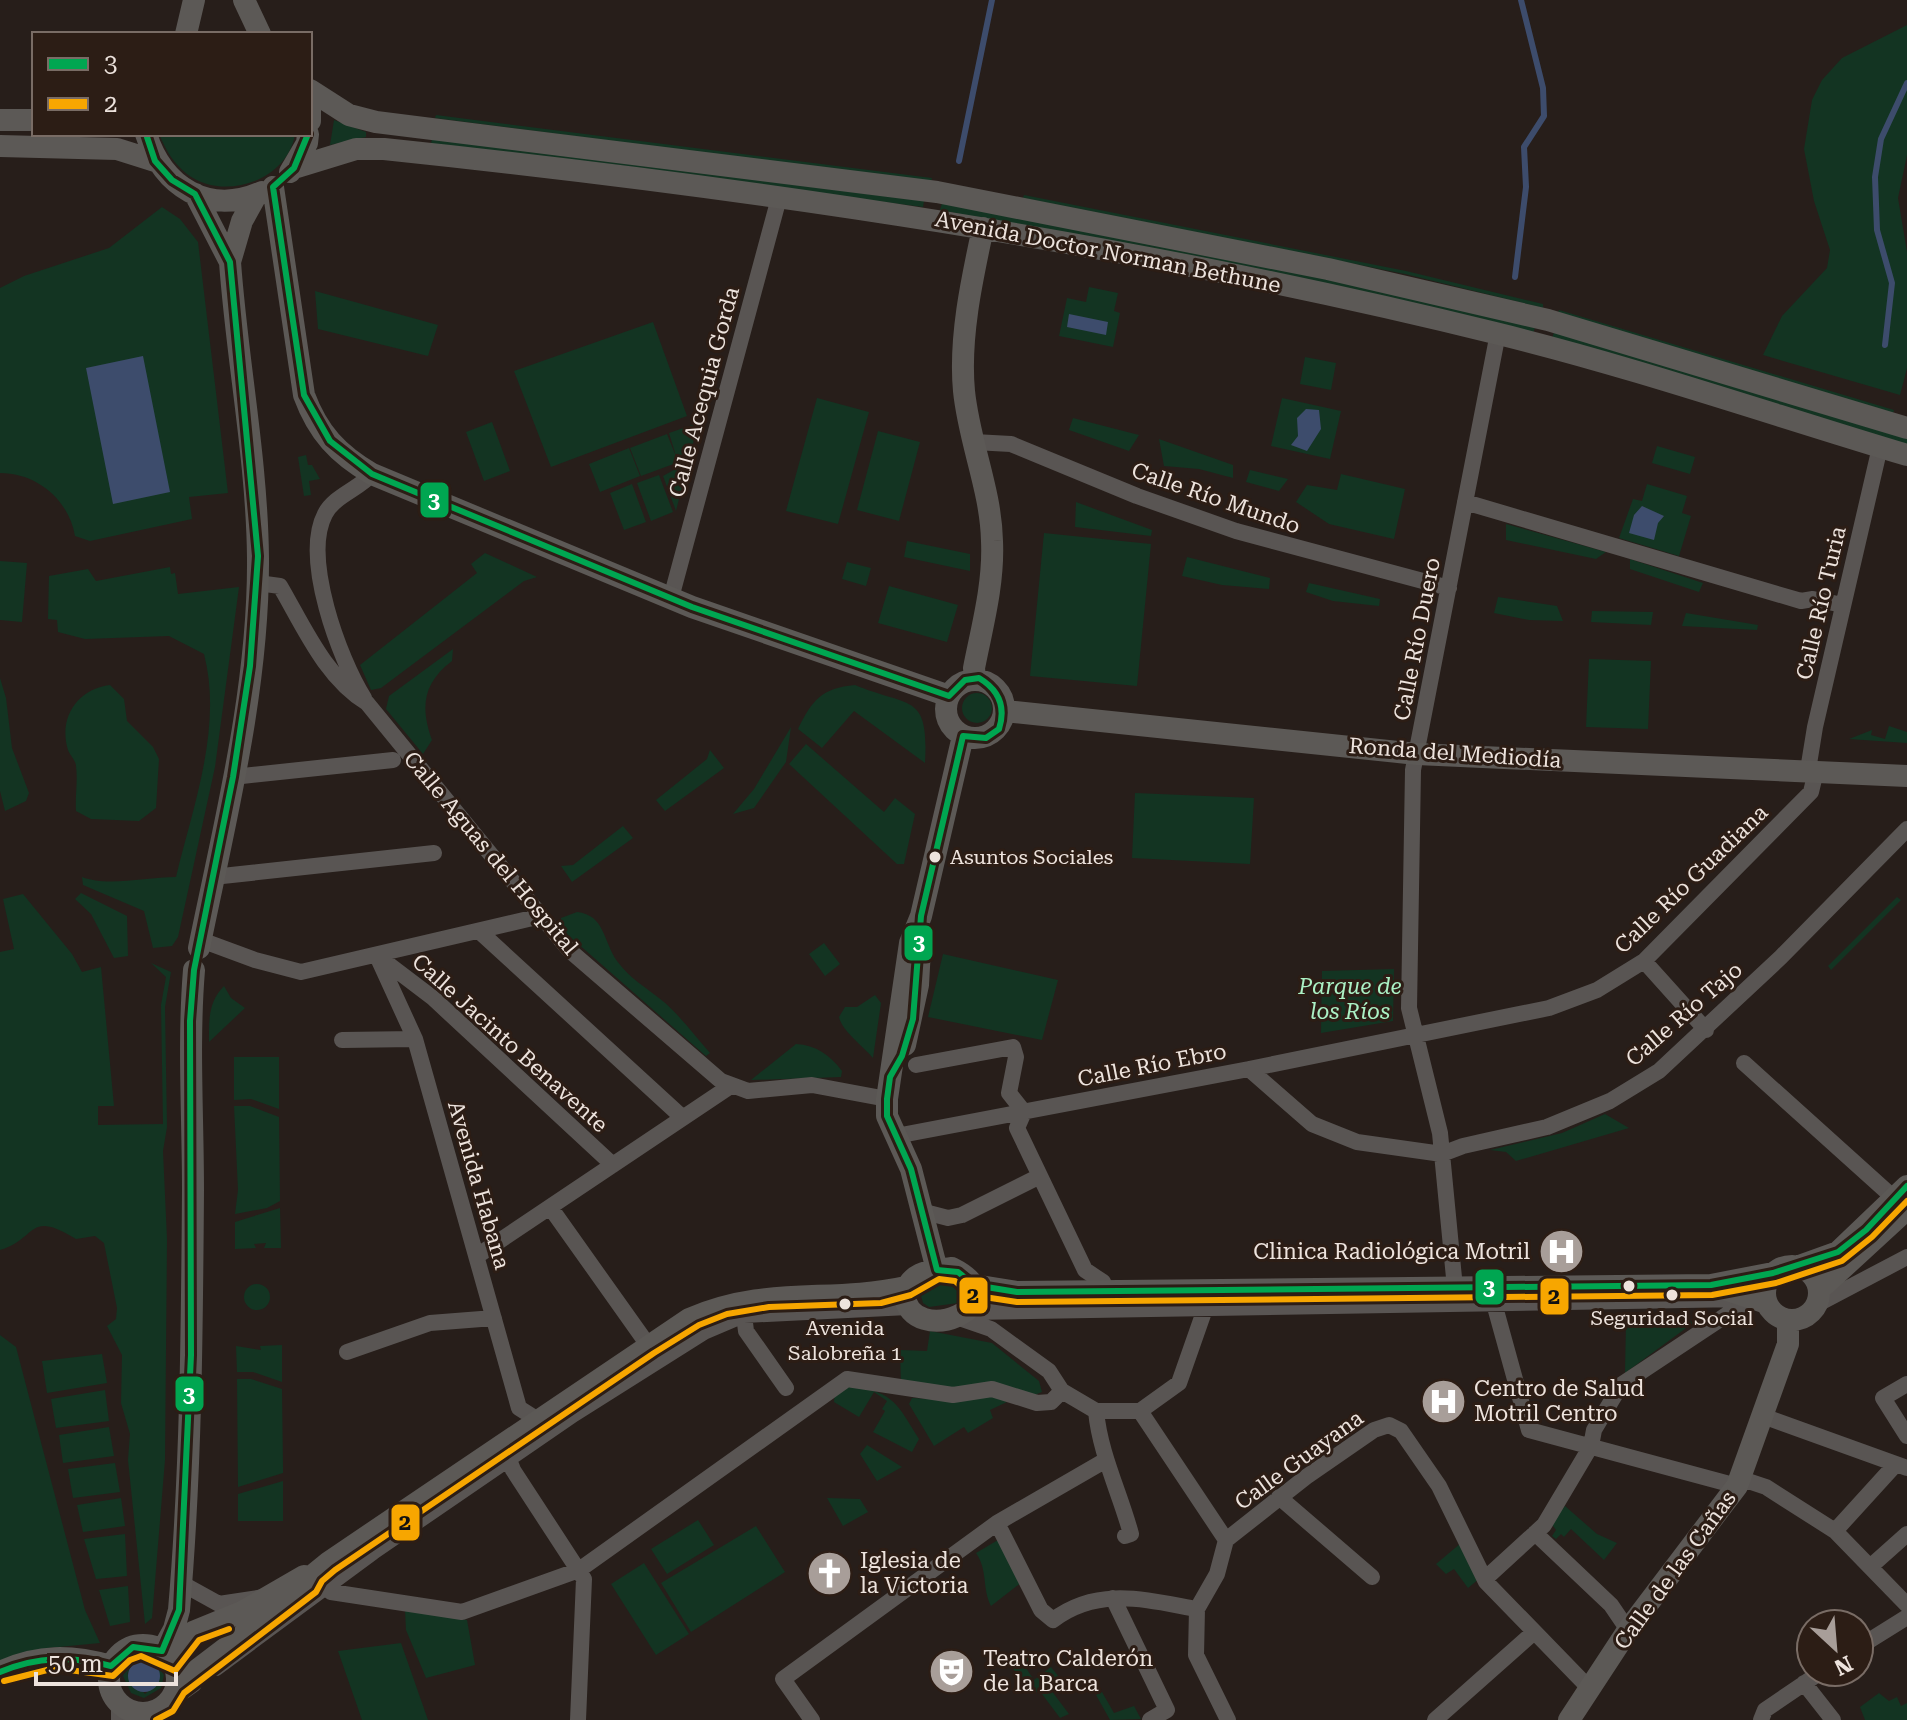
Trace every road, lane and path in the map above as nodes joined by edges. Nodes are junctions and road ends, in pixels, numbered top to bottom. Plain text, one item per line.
1 (194, 0) edge
2 (244, 0) edge
3 (186, 32) edge
4 (259, 32) edge
5 (312, 91) edge
6 (0, 120) edge
7 (32, 120) edge
8 (147, 136) edge
9 (307, 136) edge
10 (0, 146) edge
11 (155, 161) junction
12 (294, 168) junction
13 (265, 191) junction
14 (195, 194) junction
15 (779, 198) junction
16 (983, 228) junction
17 (230, 262) junction
18 (1498, 333) junction
19 (1907, 428) edge
20 (974, 442) junction
21 (1880, 447) junction
22 (1907, 455) edge
23 (372, 474) junction
24 (1465, 502) junction
25 (258, 583) junction
26 (1449, 588) junction
27 (671, 598) junction
28 (1843, 605) junction
29 (975, 679) junction
30 (949, 696) junction
31 (367, 703) junction
32 (1005, 711) junction
33 (963, 736) junction
34 (1417, 754) junction
35 (393, 760) dead end
36 (1812, 770) junction
37 (1907, 776) edge
38 (233, 777) junction
39 (1907, 829) edge
40 (434, 853) dead end
41 (213, 877) junction
42 (541, 916) junction
43 (479, 931) junction
44 (198, 953) junction
45 (377, 956) junction
46 (1644, 961) junction
47 (1706, 1030) junction
48 (1414, 1034) junction
49 (415, 1039) junction
50 (342, 1040) dead end
51 (1744, 1063) dead end
52 (916, 1065) dead end
53 (1249, 1069) junction
54 (729, 1087) junction
55 (889, 1088) junction
56 (1024, 1112) junction
57 (683, 1118) junction
58 (896, 1136) junction
59 (1442, 1154) junction
60 (613, 1165) junction
61 (1040, 1176) junction
62 (1903, 1198) edge
63 (550, 1207) junction
64 (921, 1211) junction
65 (477, 1256) junction
66 (1907, 1257) edge
67 (1799, 1266) junction
68 (937, 1270) junction
69 (1773, 1273) junction
70 (1711, 1285) junction
71 (1455, 1288) junction
72 (1227, 1290) junction
73 (1107, 1291) junction
74 (1492, 1296) junction
75 (1818, 1298) junction
76 (906, 1299) junction
77 (1759, 1301) junction
78 (968, 1305) junction
79 (1206, 1306) junction
80 (744, 1315) junction
81 (494, 1318) junction
82 (1788, 1320) junction
83 (648, 1345) junction
84 (347, 1352) dead end
85 (1907, 1384) edge
86 (786, 1388) dead end
87 (1062, 1391) junction
88 (1096, 1411) junction
89 (1140, 1411) junction
90 (1763, 1416) junction
91 (538, 1420) junction
92 (1907, 1436) edge
93 (1591, 1446) junction
94 (506, 1452) junction
95 (1106, 1460) junction
96 (1901, 1466) edge
97 (1737, 1486) junction
98 (1279, 1497) junction
99 (997, 1523) junction
100 (1835, 1531) junction
101 (1535, 1533) junction
102 (1907, 1534) edge
103 (1125, 1536) dead end
104 (1226, 1540) junction
105 (1870, 1567) junction
106 (579, 1570) junction
107 (1372, 1577) dead end
108 (1486, 1578) junction
109 (319, 1581) junction
110 (181, 1583) junction
111 (265, 1597) junction
112 (1113, 1598) junction
113 (1197, 1609) junction
114 (1905, 1612) edge
115 (1628, 1630) junction
116 (1533, 1633) junction
117 (1875, 1635) edge
118 (167, 1656) junction
119 (111, 1666) junction
120 (0, 1672) edge
121 (1797, 1688) edge
122 (1808, 1688) edge
123 (1591, 1690) junction
124 (159, 1709) edge
125 (119, 1712) edge
126 (578, 1720) edge
127 (812, 1720) edge
128 (1150, 1720) edge
129 (1228, 1720) edge
130 (1435, 1720) edge
131 (1569, 1720) edge
132 (1761, 1720) edge
133 (1833, 1720) edge

1 - 3 main road
2 - 4 main road
5 - 19 main road, Avenida Doctor Norman Bethune
6 - 7 main road
8 - 11 main road
9 - 12 main road
10 - 11 main road
11 - 14 main road
12 - 13 main road
12 - 15 main road, Avenida Doctor Norman Bethune
13 - 14 main road
13 - 17 main road
13 - 23 main road
14 - 17 main road
15 - 16 main road, Avenida Doctor Norman Bethune
15 - 27 street, Calle Acequia Gorda
16 - 18 main road, Avenida Doctor Norman Bethune
16 - 20 main road
17 - 25 main road
18 - 21 main road, Avenida Doctor Norman Bethune
18 - 24 street, Calle Río Duero
20 - 26 street, Calle Río Mundo
20 - 29 main road
21 - 22 main road, Avenida Doctor Norman Bethune
21 - 28 street, Calle Río Turia
23 - 27 main road
23 - 31 street, Calle Aguas del Hospital
24 - 26 street, Calle Río Duero
24 - 28 street
25 - 31 street, Calle Aguas del Hospital
25 - 38 main road
26 - 34 street, Calle Río Duero
27 - 30 main road
28 - 36 street, Calle Río Turia
29 - 30 main road
29 - 32 main road
30 - 33 main road
31 - 42 street, Calle Aguas del Hospital
32 - 33 main road
32 - 34 main road, Ronda del Mediodía
33 - 55 main road
34 - 36 main road, Ronda del Mediodía
34 - 48 street, Calle Río Duero
35 - 38 street
36 - 37 main road, Ronda del Mediodía
36 - 46 street, Calle Río Guadiana
38 - 41 main road
39 - 47 street, Calle Río Tajo
40 - 41 street
41 - 44 main road
42 - 43 street
42 - 54 street, Calle Aguas del Hospital
43 - 45 street
43 - 57 street
44 - 45 street
44 - 110 main road
45 - 49 street, Avenida Habana
45 - 60 street, Calle Jacinto Benavente
46 - 47 street
46 - 48 street, Calle Río Guadiana
47 - 59 street, Calle Río Tajo
48 - 53 street, Calle Río Guadiana
48 - 59 street, Calle Río Duero
49 - 50 street
49 - 65 street, Avenida Habana
51 - 62 street
52 - 56 street
53 - 56 street, Calle Río Ebro
53 - 59 street, Calle Río Ebro
54 - 55 street
54 - 57 street
55 - 58 main road
56 - 58 street, Calle Río Ebro
56 - 61 street
57 - 60 street
58 - 64 main road
59 - 71 street, Calle Río Duero
60 - 63 street
61 - 64 street
61 - 73 street
62 - 67 main road
62 - 75 main road
63 - 65 street
63 - 83 street
64 - 68 main road
65 - 81 street, Avenida Habana
66 - 75 street
67 - 69 main road
67 - 75 main road
68 - 76 main road
68 - 78 main road
69 - 70 main road
69 - 77 main road
70 - 74 main road
70 - 77 main road
71 - 72 main road
71 - 74 main road
72 - 73 main road
72 - 79 street
73 - 78 main road
74 - 77 street
74 - 79 street
74 - 93 street
75 - 82 main road
76 - 78 main road
76 - 80 street
76 - 83 main road
77 - 82 main road
77 - 93 street
78 - 79 street
78 - 87 street
79 - 89 street
80 - 86 street
80 - 94 street
81 - 84 street
81 - 91 street, Avenida Habana
82 - 90 main road, Calle de las Cañas
83 - 91 main road
85 - 92 street
87 - 88 street
87 - 106 street
88 - 89 street
88 - 95 street
89 - 104 street
90 - 96 street
90 - 97 main road, Calle de las Cañas
91 - 94 main road
93 - 97 street
93 - 101 street
94 - 106 street
94 - 109 main road
95 - 99 street
95 - 103 street
96 - 100 street
97 - 100 street
97 - 115 main road, Calle de las Cañas
98 - 104 street, Calle Guayana
98 - 107 street
98 - 108 street, Calle Guayana
99 - 112 street
99 - 127 street
100 - 105 street
101 - 108 street
101 - 115 street
102 - 105 street
104 - 113 street
105 - 114 street
106 - 109 street
106 - 126 street
108 - 116 street
109 - 111 main road
109 - 124 main road
110 - 111 street
110 - 118 main road
111 - 118 main road
112 - 113 street
112 - 128 street
113 - 129 street
114 - 117 street
115 - 123 main road, Calle de las Cañas
116 - 123 street
116 - 130 street
118 - 119 main road
118 - 124 main road
119 - 120 main road
119 - 125 main road
121 - 132 street
122 - 133 street
123 - 131 main road, Calle de las Cañas
124 - 125 main road

